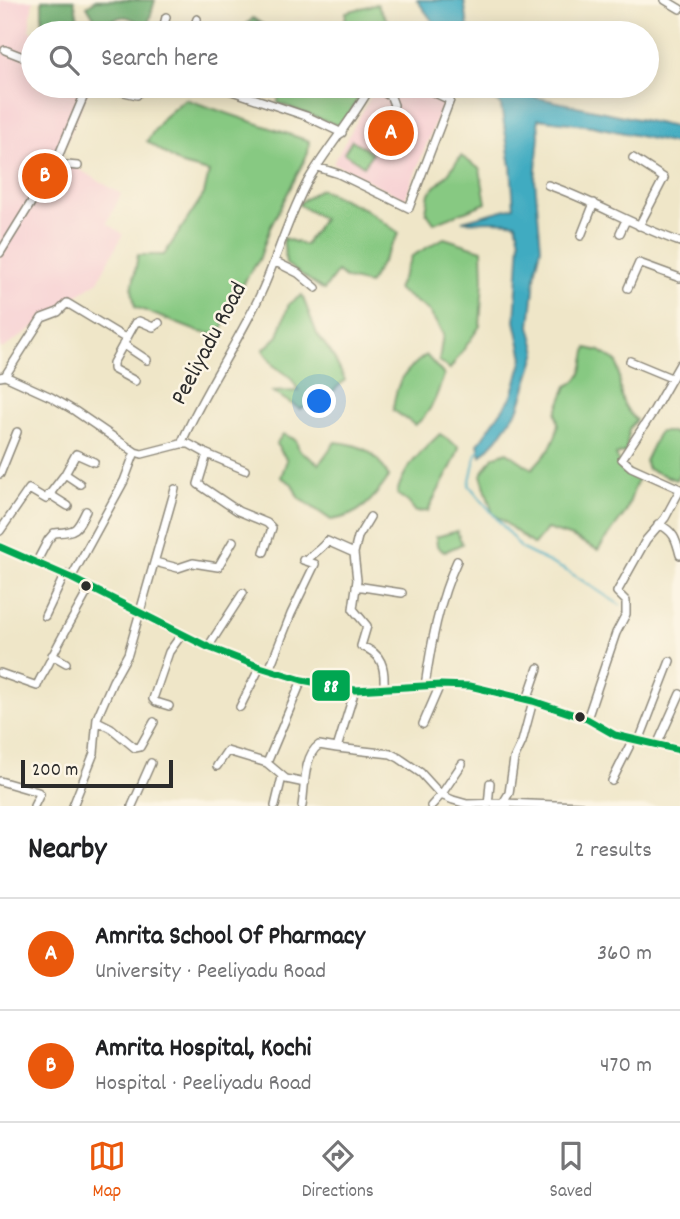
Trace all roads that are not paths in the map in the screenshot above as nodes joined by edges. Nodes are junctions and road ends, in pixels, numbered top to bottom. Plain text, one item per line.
1 (665, 0) edge
2 (680, 9) edge
3 (166, 17) dead end
4 (165, 21) edge
5 (5, 50) dead end
6 (21, 56) edge
7 (83, 98) edge
8 (251, 98) edge
9 (365, 98) edge
10 (391, 98) edge
11 (446, 98) edge
12 (342, 133) junction
13 (373, 144) dead end
14 (633, 158) dead end
15 (55, 164) junction
16 (78, 166) dead end
17 (317, 167) junction
18 (548, 185) dead end
19 (594, 204) junction
20 (626, 220) junction
21 (639, 226) junction
22 (620, 233) dead end
23 (581, 236) dead end
24 (680, 242) edge
25 (0, 253) edge
26 (274, 261) junction
27 (680, 278) edge
28 (316, 288) dead end
29 (628, 288) dead end
30 (159, 323) dead end
31 (124, 341) junction
32 (147, 359) dead end
33 (630, 361) dead end
34 (680, 364) edge
35 (2, 377) edge
36 (671, 378) junction
37 (135, 381) dead end
38 (17, 432) dead end
39 (181, 444) junction
40 (135, 452) junction
41 (207, 454) junction
42 (94, 463) dead end
43 (245, 470) dead end
44 (0, 474) edge
45 (65, 474) junction
46 (80, 484) dead end
47 (175, 489) dead end
48 (680, 490) edge
49 (49, 494) junction
50 (68, 506) dead end
51 (86, 511) dead end
52 (370, 517) dead end
53 (658, 524) junction
54 (0, 531) edge
55 (233, 541) dead end
56 (0, 547) edge
57 (264, 552) dead end
58 (354, 553) junction
59 (680, 555) edge
60 (37, 561) junction
61 (457, 561) dead end
62 (155, 562) junction
63 (68, 576) junction
64 (90, 586) junction
65 (356, 586) junction
66 (243, 593) dead end
67 (402, 593) dead end
68 (141, 612) junction
69 (45, 616) dead end
70 (182, 634) junction
71 (208, 647) junction
72 (52, 655) junction
73 (670, 661) dead end
74 (66, 663) dead end
75 (260, 667) junction
76 (538, 668) dead end
77 (269, 670) junction
78 (0, 673) edge
79 (302, 680) junction
80 (440, 685) junction
81 (425, 686) junction
82 (384, 687) junction
83 (355, 690) junction
84 (680, 694) edge
85 (530, 700) junction
86 (169, 706) dead end
87 (240, 707) dead end
88 (587, 719) junction
89 (97, 721) junction
90 (154, 722) dead end
91 (423, 724) dead end
92 (636, 740) junction
93 (657, 745) junction
94 (337, 748) junction
95 (680, 750) edge
96 (151, 763) dead end
97 (267, 763) junction
98 (461, 764) dead end
99 (217, 766) dead end
100 (282, 777) junction
101 (612, 780) dead end
102 (0, 781) edge
103 (305, 783) junction
104 (490, 783) dead end
105 (441, 795) junction
106 (503, 803) junction
107 (34, 806) edge
108 (73, 806) edge
109 (132, 806) edge
110 (275, 806) edge
111 (302, 806) edge
112 (432, 806) edge
113 (488, 806) edge
114 (581, 806) edge

1 - 2 street
3 - 4 street
5 - 6 street
7 - 15 street
8 - 12 street
9 - 12 street, Peeliyadu Road
10 - 13 street
11 - 17 street
12 - 17 street, Peeliyadu Road
14 - 21 street
15 - 16 street
15 - 25 street
17 - 26 street, Peeliyadu Road
18 - 19 street
19 - 20 street
19 - 23 street
20 - 21 street
20 - 22 street
21 - 24 street
26 - 28 street
26 - 39 street, Peeliyadu Road
27 - 29 street
30 - 31 street
31 - 32 street
31 - 35 street
31 - 37 street
33 - 36 street
34 - 36 street
35 - 40 street
36 - 48 street
38 - 44 street
39 - 40 street, Peeliyadu Road
39 - 41 street
40 - 63 street
41 - 43 street
41 - 57 street
42 - 45 street
45 - 46 street
45 - 49 street
47 - 62 street
48 - 53 street
49 - 50 street
49 - 54 street
51 - 60 street
52 - 58 street
53 - 59 street
53 - 88 street
55 - 62 street
56 - 60 street
58 - 65 street
58 - 77 street
60 - 63 street
61 - 81 street
62 - 68 street
63 - 64 street
63 - 69 street
64 - 68 street
64 - 72 street
65 - 67 street
65 - 82 street
66 - 71 street
68 - 70 street
68 - 89 street
70 - 71 street
70 - 86 street
71 - 75 street
72 - 74 street
72 - 78 street
73 - 92 street
75 - 77 street
75 - 87 street
76 - 85 street
77 - 79 street
79 - 83 street
79 - 97 street
80 - 81 street
80 - 85 street
80 - 91 street
81 - 82 street
82 - 83 street
83 - 94 street
84 - 93 street
85 - 88 street
85 - 106 street
88 - 92 street
89 - 90 street
89 - 108 street
92 - 93 street
92 - 101 street
93 - 95 street
94 - 103 street
94 - 105 street
96 - 109 street
97 - 99 street
97 - 100 street
98 - 105 street
100 - 103 street
100 - 110 street
102 - 107 street
103 - 111 street
104 - 113 street
105 - 112 street
105 - 113 street
106 - 113 street
106 - 114 street

